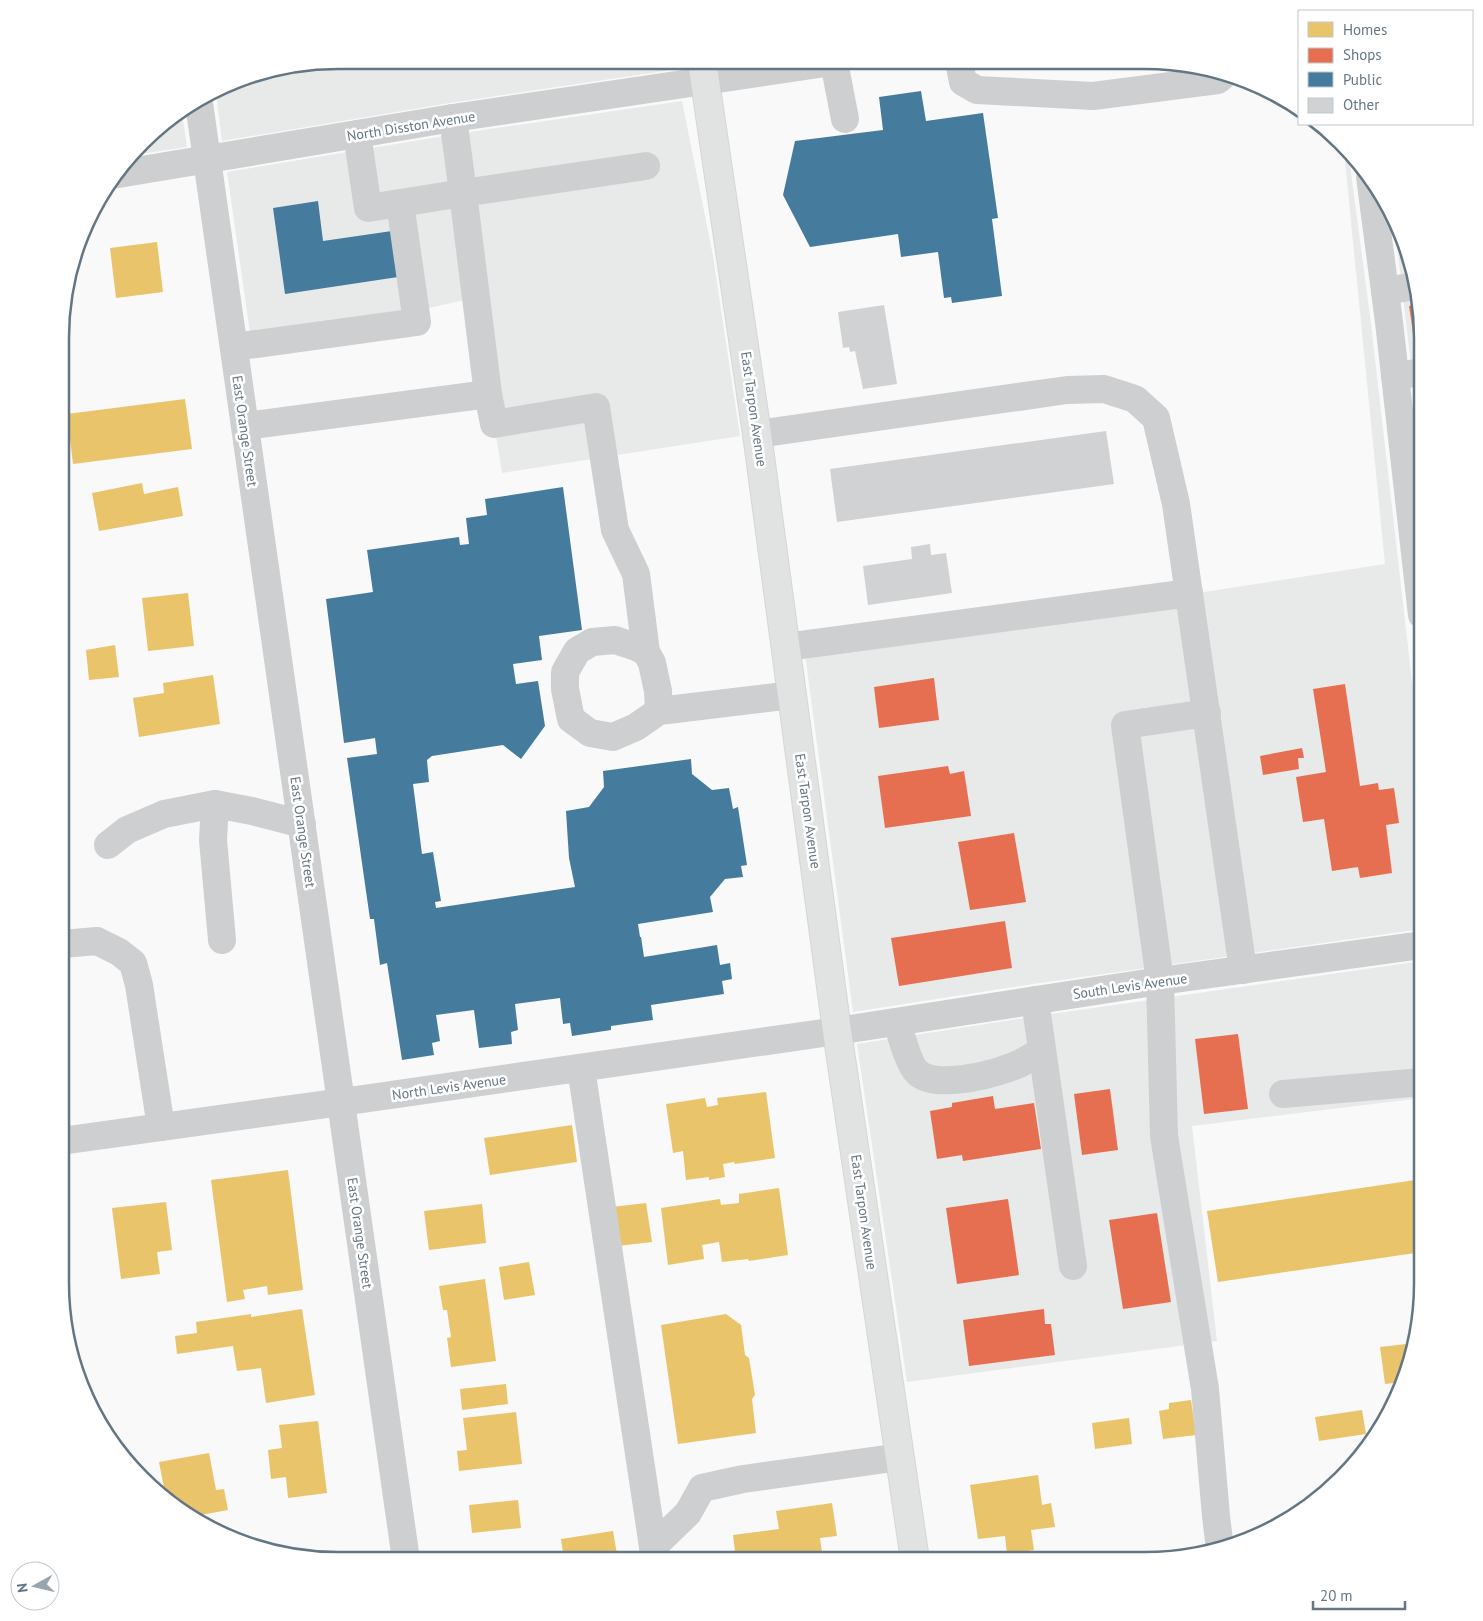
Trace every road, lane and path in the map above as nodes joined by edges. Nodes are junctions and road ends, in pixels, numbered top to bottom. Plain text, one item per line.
1 (733, 69) edge
2 (837, 69) edge
3 (960, 69) edge
4 (704, 71) edge
5 (1219, 79) edge
6 (200, 107) edge
7 (453, 118) junction
8 (845, 119) dead end
9 (356, 134) junction
10 (207, 160) junction
11 (646, 166) dead end
12 (125, 173) edge
13 (463, 193) junction
14 (400, 203) junction
15 (1379, 206) edge
16 (1384, 220) edge
17 (1409, 287) edge
18 (1385, 291) junction
19 (234, 347) junction
20 (1414, 373) edge
21 (1395, 376) junction
22 (488, 394) junction
23 (245, 426) junction
24 (758, 434) junction
25 (1413, 452) edge
26 (1414, 470) edge
27 (1189, 594) junction
28 (786, 647) junction
29 (646, 652) junction
30 (792, 696) junction
31 (659, 711) junction
32 (1207, 713) junction
33 (215, 804) junction
34 (302, 824) junction
35 (108, 845) dead end
36 (222, 940) dead end
37 (69, 943) edge
38 (1414, 946) edge
39 (1243, 970) junction
40 (1160, 982) junction
41 (1035, 1000) junction
42 (897, 1022) junction
43 (837, 1031) junction
44 (1041, 1051) junction
45 (581, 1068) junction
46 (1414, 1083) edge
47 (1283, 1094) dead end
48 (342, 1102) junction
49 (161, 1127) junction
50 (69, 1140) edge
51 (1073, 1266) dead end
52 (900, 1456) junction
53 (1219, 1542) edge
54 (405, 1552) edge
55 (654, 1552) edge
56 (656, 1552) edge
57 (914, 1552) edge

1 - 4 street, North Disston Avenue
2 - 8 street
3 - 5 street
4 - 7 street, North Disston Avenue
4 - 24 main road, East Tarpon Avenue
6 - 10 street, East Orange Street
7 - 9 street, North Disston Avenue
7 - 13 street
9 - 10 street, North Disston Avenue
9 - 14 street
10 - 12 street, North Disston Avenue
10 - 19 street, East Orange Street
11 - 13 street
13 - 14 street
13 - 22 street
14 - 19 street
15 - 16 street
16 - 18 street
17 - 18 street
18 - 21 street
19 - 23 street, East Orange Street
20 - 21 street
21 - 25 street
22 - 23 street
22 - 29 street
23 - 34 street, East Orange Street
24 - 27 street
24 - 28 main road, East Tarpon Avenue
25 - 26 street
27 - 28 street
27 - 32 street
28 - 30 main road, East Tarpon Avenue
29 - 31 street
29 - 31 street
30 - 31 street
30 - 43 main road, East Tarpon Avenue
32 - 39 street
32 - 40 street
33 - 34 street
33 - 35 street
33 - 36 street
34 - 48 street, East Orange Street
37 - 49 street
38 - 39 street, South Levis Avenue
39 - 40 street, South Levis Avenue
40 - 41 street, South Levis Avenue
40 - 53 street
41 - 42 street, South Levis Avenue
41 - 44 street
42 - 43 street, South Levis Avenue
42 - 44 street
43 - 45 street, North Levis Avenue
43 - 52 main road, East Tarpon Avenue
44 - 51 street
45 - 48 street, North Levis Avenue
45 - 55 street
46 - 47 street
48 - 49 street, North Levis Avenue
48 - 54 street, East Orange Street
49 - 50 street, North Levis Avenue
52 - 56 street
52 - 57 main road, East Tarpon Avenue

